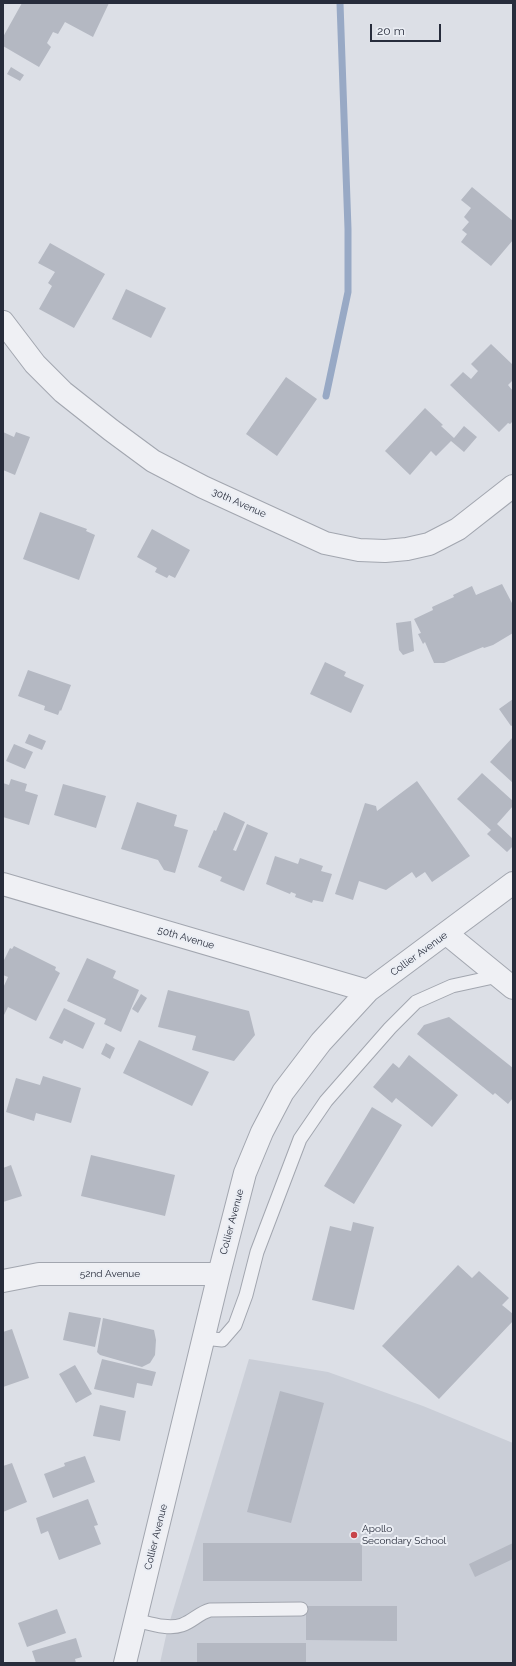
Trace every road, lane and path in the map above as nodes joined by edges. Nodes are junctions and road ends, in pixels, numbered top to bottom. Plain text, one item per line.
1 (3, 322) edge
2 (513, 486) edge
3 (513, 883) edge
4 (3, 884) edge
5 (448, 934) junction
6 (506, 982) edge
7 (368, 991) junction
8 (218, 1274) junction
9 (3, 1281) edge
10 (204, 1338) junction
11 (301, 1609) dead end
12 (135, 1620) junction
13 (125, 1663) edge

1 - 2 street, 30th Avenue
3 - 5 street, Collier Avenue
4 - 7 street, 50th Avenue
5 - 6 street
5 - 7 street, Collier Avenue
6 - 10 lane
7 - 8 street, Collier Avenue
8 - 9 street, 52nd Avenue
8 - 10 street, Collier Avenue
10 - 12 street, Collier Avenue
11 - 12 lane
12 - 13 street, Collier Avenue

